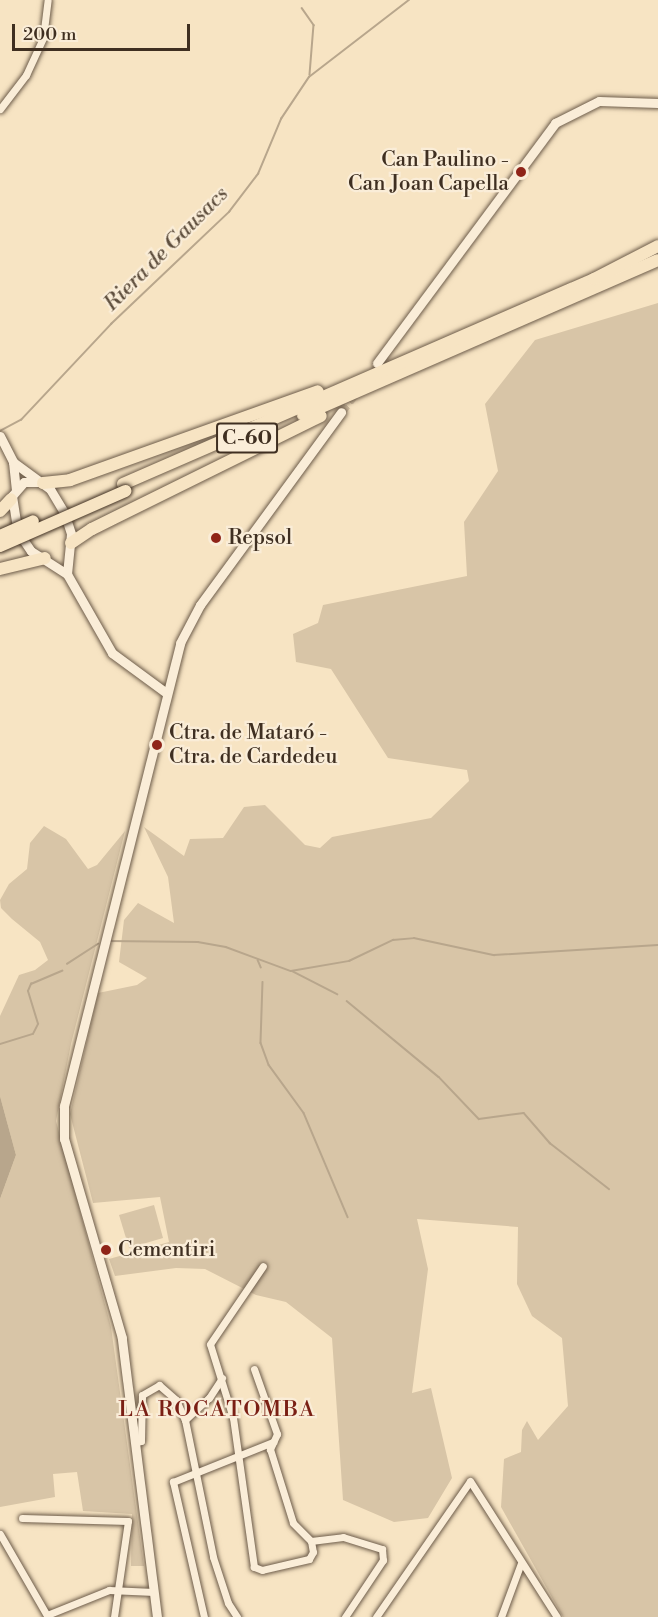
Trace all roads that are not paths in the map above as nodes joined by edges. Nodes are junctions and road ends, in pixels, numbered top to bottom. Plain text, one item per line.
1 (48, 0) edge
2 (658, 103) edge
3 (0, 109) edge
4 (658, 246) edge
5 (658, 260) edge
6 (377, 363) dead end
7 (369, 382) junction
8 (341, 412) tunnel mouth
9 (1, 439) edge
10 (13, 462) junction
11 (40, 483) junction
12 (124, 488) junction
13 (13, 494) junction
14 (0, 511) edge
15 (0, 536) edge
16 (0, 546) edge
17 (70, 546) junction
18 (46, 559) junction
19 (0, 569) edge
20 (67, 574) junction
21 (165, 692) junction
22 (263, 1266) dead end
23 (254, 1370) dead end
24 (222, 1378) junction
25 (184, 1420) junction
26 (136, 1442) junction
27 (273, 1442) junction
28 (239, 1454) junction
29 (198, 1474) junction
30 (22, 1518) dead end
31 (0, 1534) edge
32 (311, 1541) junction
33 (521, 1563) junction
34 (119, 1591) junction
35 (154, 1592) junction
36 (48, 1616) edge
37 (114, 1617) edge
38 (157, 1617) edge
39 (204, 1617) edge
40 (237, 1617) edge
41 (345, 1617) edge
42 (376, 1617) edge
43 (501, 1617) edge
44 (557, 1617) edge

1 - 3 street
2 - 6 street
4 - 7 highway, C-60
5 - 7 highway, C-60
7 - 11 highway
7 - 12 highway, C-60
7 - 17 highway
8 - 21 street
9 - 10 street
10 - 11 street
10 - 13 street
11 - 13 street
11 - 17 street
12 - 15 highway, C-60, bridge
12 - 16 highway, C-60, bridge
13 - 14 highway
13 - 18 street
17 - 18 street
17 - 20 street
18 - 19 highway
18 - 20 street
20 - 21 street
21 - 26 street
22 - 24 street
23 - 27 street
24 - 25 street
24 - 28 street
25 - 26 street
25 - 29 street
26 - 35 street
27 - 28 street
27 - 32 street
28 - 29 street
28 - 32 street
29 - 39 street
29 - 40 street
30 - 34 street
31 - 36 street
32 - 41 street
33 - 42 street
33 - 43 street
33 - 44 street
34 - 35 street
34 - 36 street
34 - 37 street
35 - 38 street

